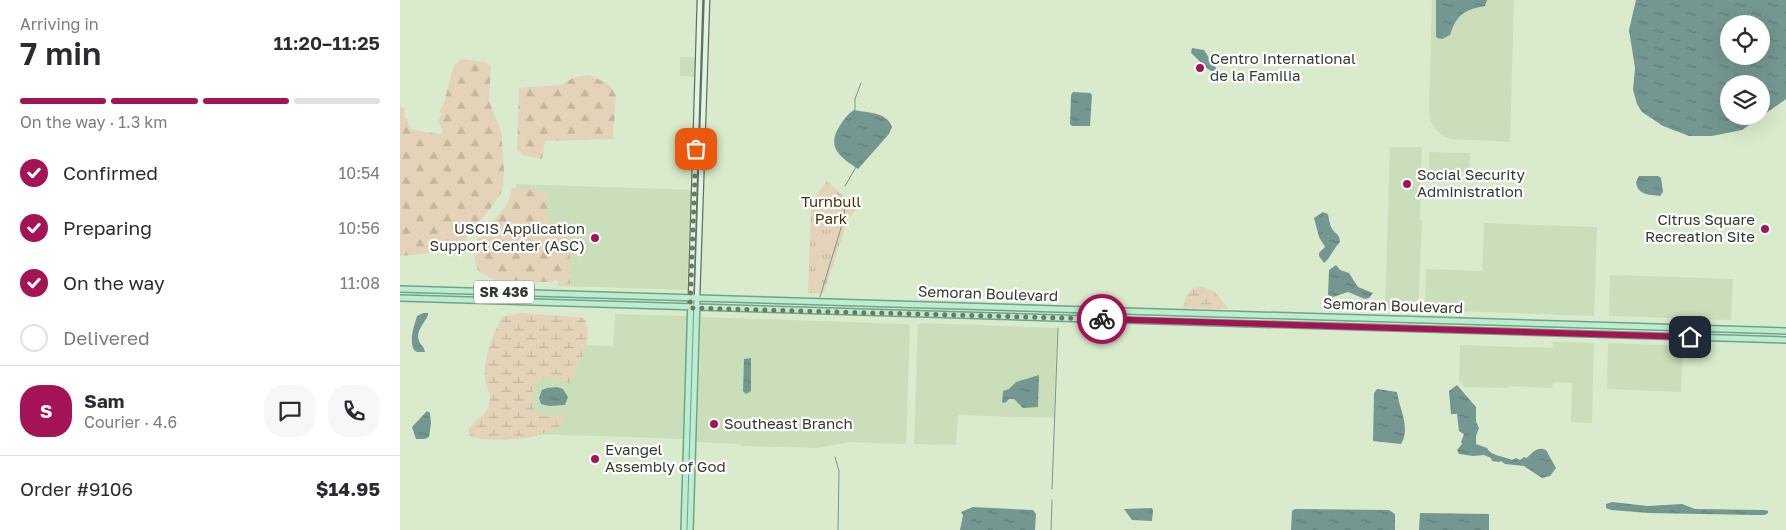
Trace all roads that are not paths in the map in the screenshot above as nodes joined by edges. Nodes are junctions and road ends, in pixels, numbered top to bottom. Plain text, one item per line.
1 (700, 0) edge
2 (706, 0) edge
3 (697, 118) junction
4 (701, 159) junction
5 (400, 289) edge
6 (607, 296) junction
7 (400, 298) edge
8 (691, 298) junction
9 (697, 299) junction
10 (821, 302) junction
11 (592, 305) junction
12 (690, 308) junction
13 (697, 308) junction
14 (1033, 308) junction
15 (1053, 309) junction
16 (804, 311) junction
17 (1014, 316) junction
18 (1315, 316) junction
19 (1034, 317) junction
20 (1335, 317) junction
21 (1293, 325) junction
22 (1315, 325) junction
23 (1708, 328) junction
24 (1771, 331) junction
25 (1786, 331) edge
26 (1690, 337) junction
27 (1754, 339) junction
28 (1786, 340) edge
29 (684, 530) edge
30 (690, 530) edge

1 - 3 main road
2 - 4 main road
3 - 4 main road
3 - 8 main road
4 - 9 main road
5 - 6 main road, Semoran Boulevard / SR 436
6 - 8 main road, Semoran Boulevard / SR 436
6 - 11 main road
7 - 11 main road, Semoran Boulevard / SR 436
8 - 9 main road, Semoran Boulevard / SR 436
8 - 12 main road
9 - 10 main road, Semoran Boulevard / SR 436
9 - 13 main road
10 - 14 main road, Semoran Boulevard / SR 436
10 - 16 main road
11 - 12 main road, Semoran Boulevard / SR 436
12 - 13 main road, Semoran Boulevard / SR 436
12 - 29 main road
13 - 16 main road, Semoran Boulevard / SR 436
13 - 30 main road
14 - 15 main road, Semoran Boulevard / SR 436
14 - 17 main road
15 - 18 main road, Semoran Boulevard / SR 436
15 - 19 main road
16 - 17 main road, Semoran Boulevard / SR 436
17 - 19 main road, Semoran Boulevard / SR 436
18 - 20 main road, Semoran Boulevard / SR 436
18 - 21 main road
19 - 21 main road, Semoran Boulevard / SR 436
20 - 22 main road
20 - 23 main road, Semoran Boulevard / SR 436
21 - 22 main road, Semoran Boulevard / SR 436
22 - 26 main road, Semoran Boulevard / SR 436
23 - 24 main road, Semoran Boulevard / SR 436
23 - 26 main road
24 - 25 main road, Semoran Boulevard / SR 436
24 - 27 main road
26 - 27 main road, Semoran Boulevard / SR 436
27 - 28 main road, Semoran Boulevard / SR 436

